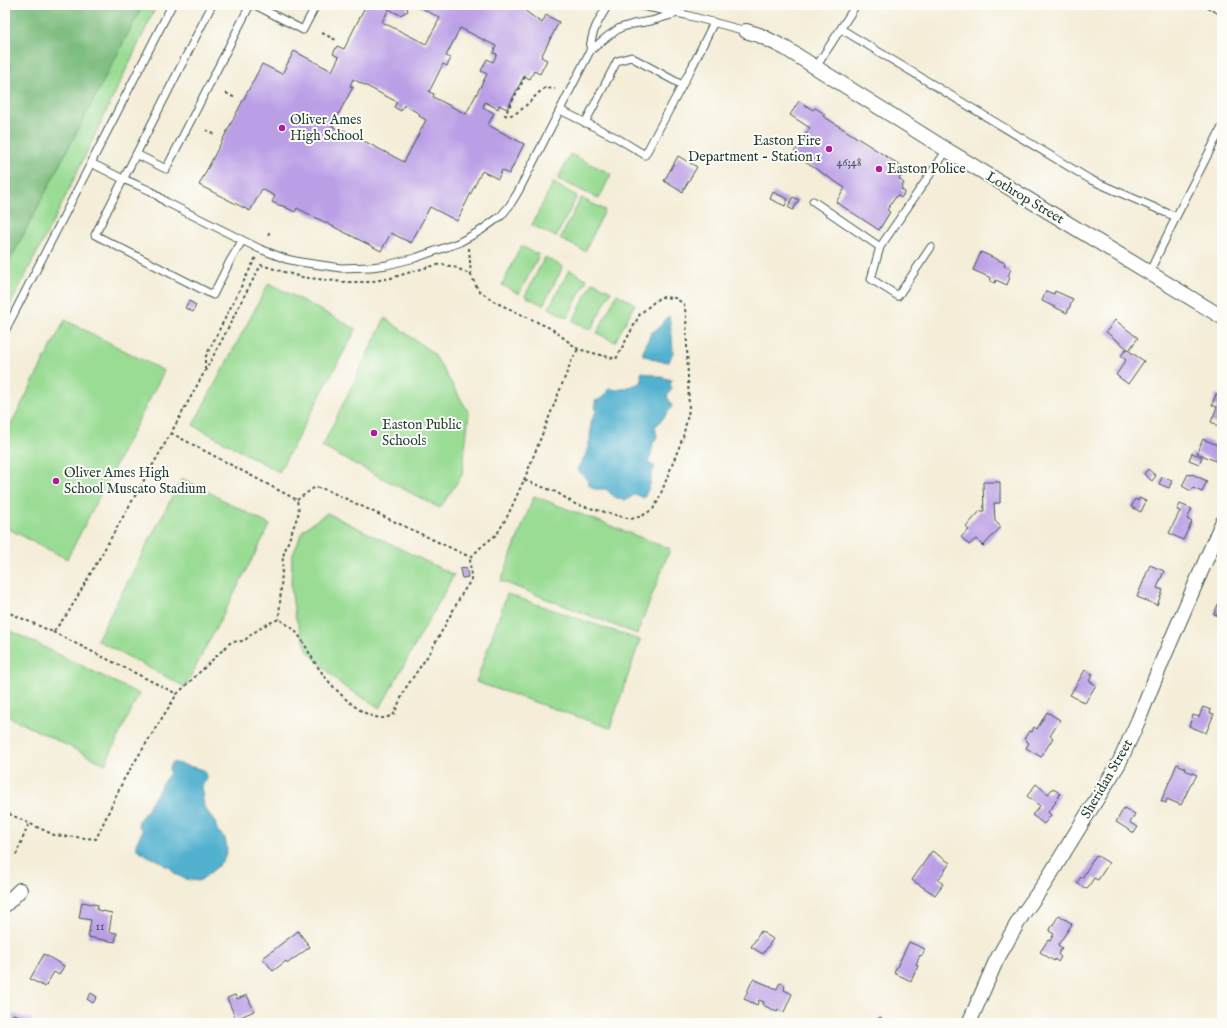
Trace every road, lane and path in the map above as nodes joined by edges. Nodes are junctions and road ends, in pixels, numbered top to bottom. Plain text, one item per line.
1 (172, 5) edge
2 (212, 5) edge
3 (250, 5) edge
4 (255, 5) edge
5 (316, 5) edge
6 (608, 5) edge
7 (637, 5) edge
8 (856, 5) edge
9 (1211, 5) edge
10 (1222, 11) edge
11 (678, 13) junction
12 (714, 22) junction
13 (841, 29) junction
14 (746, 31) joint
15 (322, 33) dead end
16 (338, 41) dead end
17 (590, 51) junction
18 (816, 67) junction
19 (525, 77) dead end
20 (682, 85) junction
21 (555, 89) dead end
22 (226, 93) dead end
23 (235, 98) dead end
24 (560, 110) junction
25 (585, 123) junction
26 (1222, 127) edge
27 (206, 130) dead end
28 (216, 134) dead end
29 (947, 150) junction
30 (136, 154) junction
31 (91, 163) junction
32 (123, 179) junction
33 (813, 201) dead end
34 (1176, 217) junction
35 (270, 231) dead end
36 (268, 235) dead end
37 (468, 238) junction
38 (242, 241) junction
39 (880, 247) junction
40 (931, 248) dead end
41 (255, 259) dead end
42 (1149, 273) junction
43 (471, 275) junction
44 (1222, 317) edge
45 (5, 331) edge
46 (578, 349) junction
47 (205, 370) junction
48 (171, 433) junction
49 (524, 480) junction
50 (297, 500) junction
51 (1222, 523) edge
52 (470, 558) junction
53 (5, 611) edge
54 (279, 619) junction
55 (53, 632) junction
56 (177, 694) junction
57 (5, 812) edge
58 (29, 823) junction
59 (16, 855) dead end
60 (20, 890) dead end
61 (5, 905) edge
62 (969, 1023) edge

1 - 31 lane
2 - 30 lane
3 - 30 lane
4 - 5 lane
6 - 17 lane
7 - 11 lane
8 - 13 lane
9 - 10 lane
11 - 12 lane
11 - 17 lane
12 - 14 lane
12 - 20 lane
13 - 18 lane
13 - 34 lane
14 - 18 street, Lothrop Street
15 - 16 path
17 - 24 lane
18 - 29 street, Lothrop Street
19 - 21 path
20 - 25 lane
20 - 25 lane
22 - 23 path
24 - 25 lane
24 - 37 lane
26 - 34 lane
27 - 28 path
29 - 39 lane
29 - 42 street, Lothrop Street
30 - 32 lane
31 - 32 lane
31 - 45 lane
32 - 38 lane
32 - 38 lane
33 - 39 lane
34 - 42 lane
35 - 36 path
37 - 38 lane
37 - 43 path
39 - 40 lane
41 - 47 path
42 - 44 street, Lothrop Street
43 - 46 path
43 - 47 path
46 - 49 path
46 - 49 path
47 - 48 path
48 - 50 path
48 - 55 path
49 - 52 path
50 - 52 path
50 - 54 path
51 - 62 street, Sheridan Street
52 - 54 path
53 - 55 path
54 - 56 path
55 - 56 path
56 - 58 path
57 - 58 path
58 - 59 path
60 - 61 street

